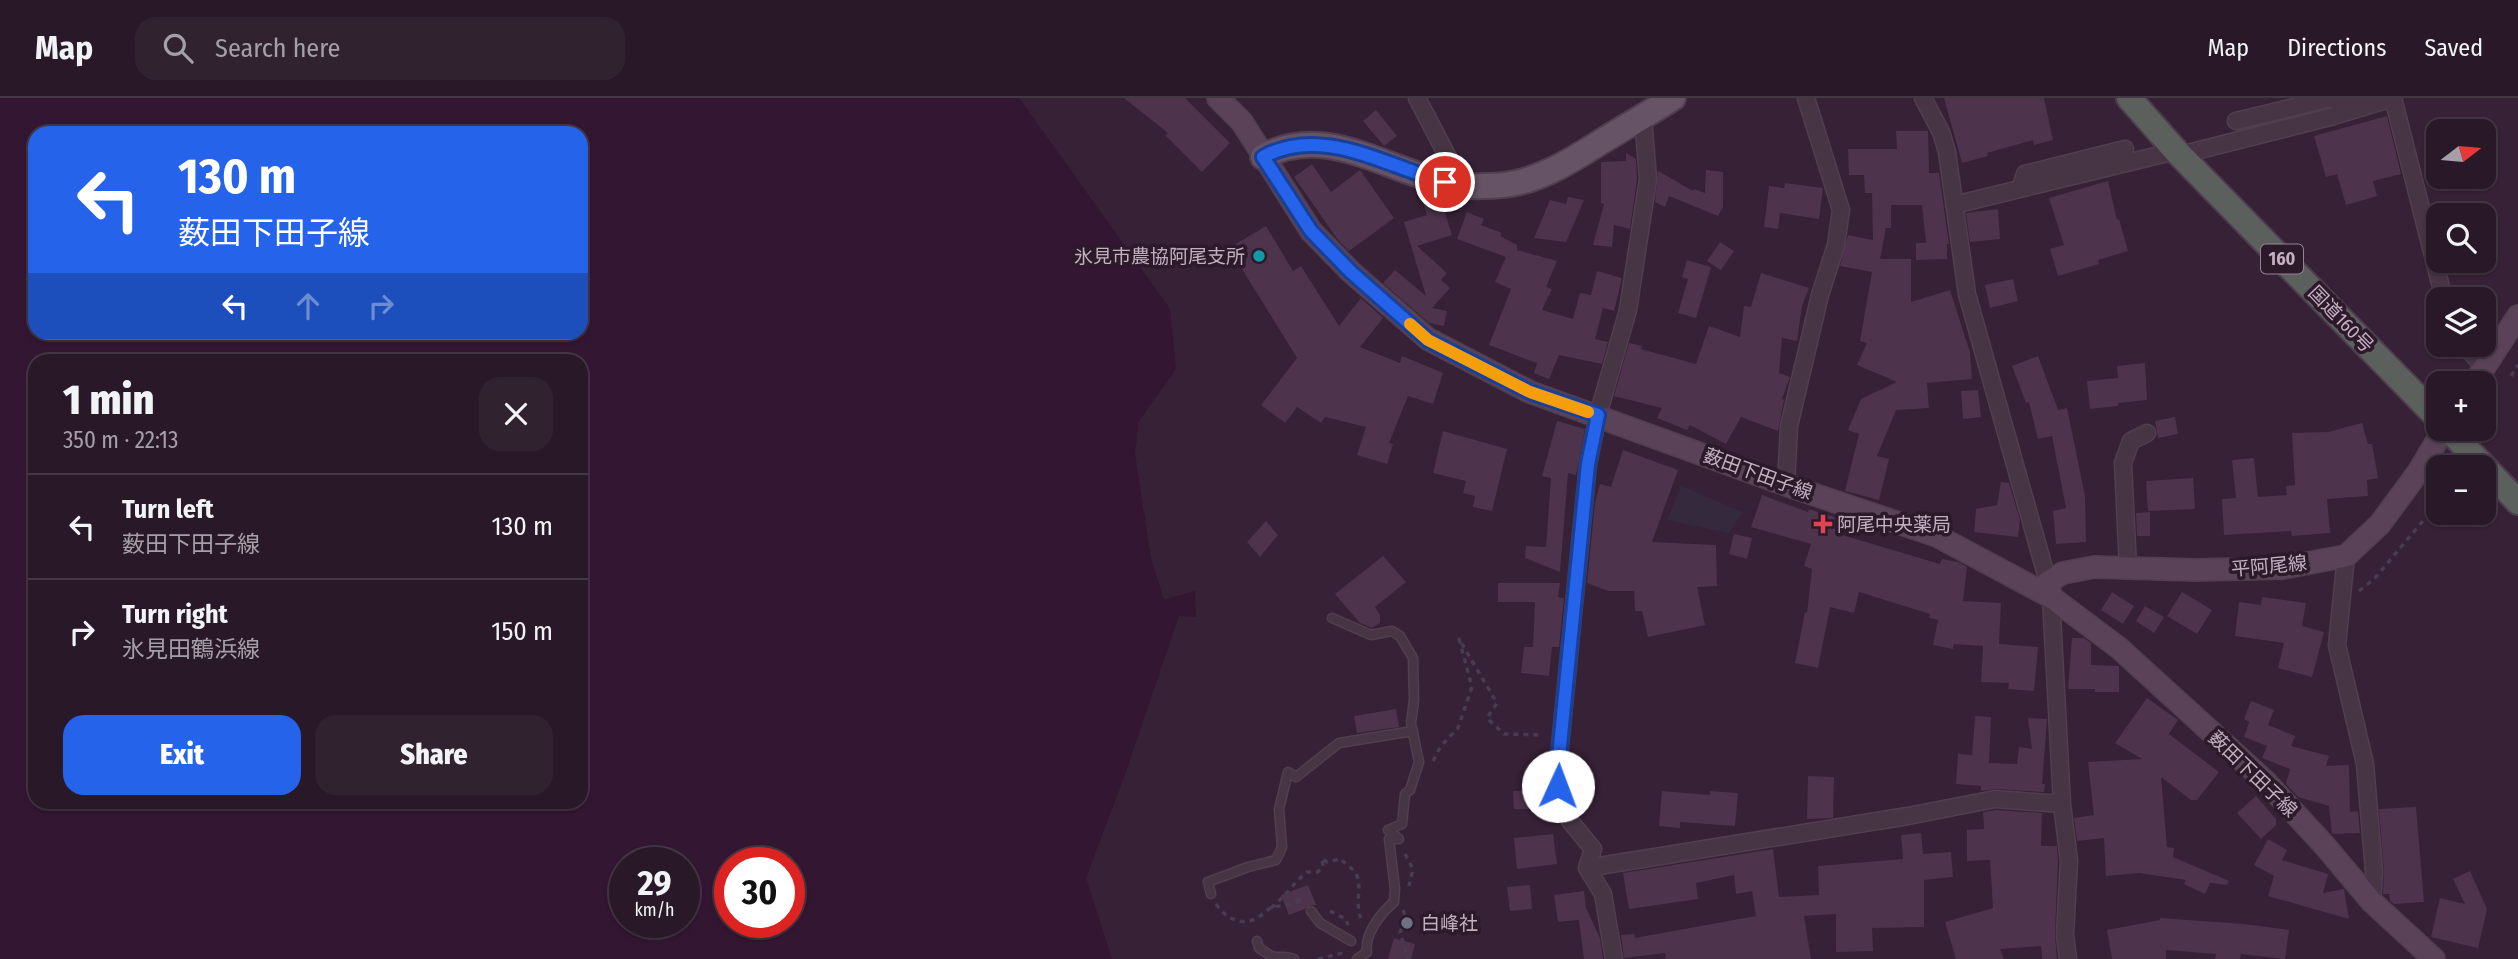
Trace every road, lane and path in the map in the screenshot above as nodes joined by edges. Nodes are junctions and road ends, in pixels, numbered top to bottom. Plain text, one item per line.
1 (1218, 98) edge
2 (1417, 98) edge
3 (1673, 98) edge
4 (1807, 98) edge
5 (1923, 98) edge
6 (2129, 98) edge
7 (2373, 104) junction
8 (1643, 117) junction
9 (2236, 121) dead end
10 (2125, 149) dead end
11 (2178, 153) junction
12 (1263, 157) junction
13 (1459, 186) junction
14 (2020, 189) junction
15 (1954, 205) junction
16 (2441, 287) edge
17 (2518, 316) edge
18 (2518, 365) edge
19 (2483, 371) edge
20 (2511, 376) dead end
21 (2426, 406) edge
22 (1598, 415) junction
23 (2147, 433) dead end
24 (2438, 441) edge
25 (2458, 441) edge
26 (1786, 485) junction
27 (2518, 502) edge
28 (2426, 517) edge
29 (2346, 556) junction
30 (2128, 568) junction
31 (2049, 589) junction
32 (2341, 606) junction
33 (1332, 618) dead end
34 (1413, 731) junction
35 (1560, 746) junction
36 (1431, 765) dead end
37 (2062, 804) junction
38 (1399, 839) junction
39 (1587, 868) junction
40 (1409, 888) dead end
41 (1211, 894) joint
42 (1394, 902) junction
43 (2372, 902) junction
44 (1404, 905) dead end
45 (1270, 909) junction
46 (1311, 911) junction
47 (1257, 941) dead end
48 (1351, 941) junction
49 (1294, 959) edge
50 (1318, 959) edge
51 (1357, 959) edge
52 (1408, 959) edge
53 (1614, 959) edge
54 (2068, 959) edge
55 (2434, 959) edge

1 - 12 main road, 薮田下田子線
2 - 13 street
3 - 8 main road
4 - 26 street
5 - 15 street
6 - 11 highway, 国道160号 / 160
7 - 9 street
7 - 11 street
7 - 16 street
8 - 13 main road
8 - 22 street
10 - 14 street
11 - 14 street
11 - 21 highway, 国道160号 / 160
12 - 13 main road
12 - 22 main road, 薮田下田子線
14 - 15 street
15 - 31 street
17 - 19 main road
18 - 20 path
22 - 26 main road, 薮田下田子線
22 - 35 street
23 - 30 street
24 - 29 main road
25 - 27 highway
26 - 31 main road, 薮田下田子線
28 - 32 path
29 - 30 main road, 平阿尾線
29 - 32 street
30 - 31 main road, 平阿尾線
31 - 37 street
31 - 43 main road, 薮田下田子線
32 - 43 street
33 - 34 lane
34 - 38 lane
34 - 41 lane
35 - 36 path
35 - 39 street
37 - 39 street
37 - 54 street
38 - 40 path
38 - 42 lane
39 - 53 street
41 - 45 path
42 - 45 path
42 - 51 lane
43 - 55 main road, 薮田下田子線
44 - 52 path
45 - 46 path
46 - 48 lane
46 - 48 path
47 - 49 lane
48 - 50 path

